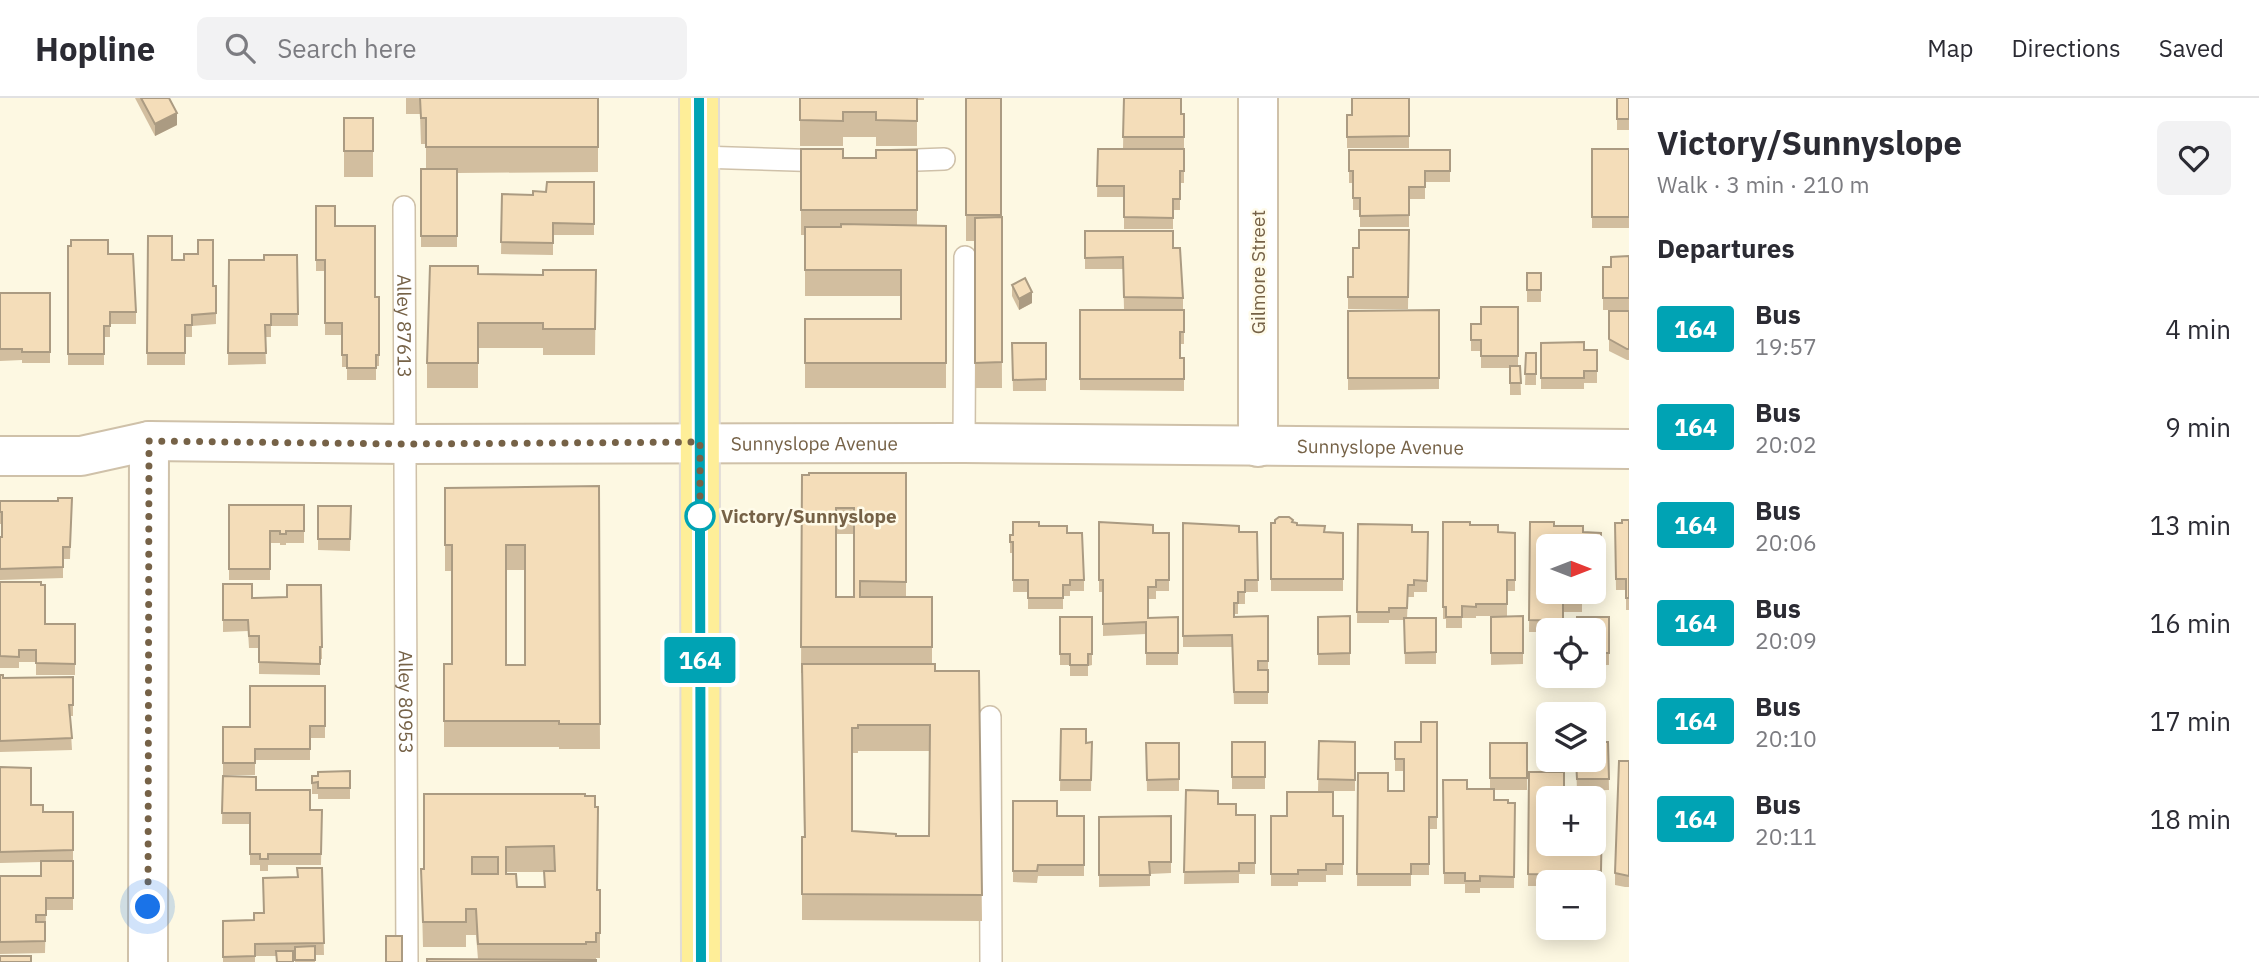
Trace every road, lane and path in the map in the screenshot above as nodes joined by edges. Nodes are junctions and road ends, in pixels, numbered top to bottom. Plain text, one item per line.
1 (699, 98) edge
2 (1258, 98) edge
3 (699, 157) junction
4 (944, 159) dead end
5 (846, 161) edge
6 (873, 161) edge
7 (404, 207) dead end
8 (965, 257) dead end
9 (149, 441) junction
10 (700, 442) junction
11 (964, 443) junction
12 (404, 444) junction
13 (1258, 447) junction
14 (1629, 449) edge
15 (0, 456) edge
16 (990, 717) dead end
17 (148, 962) edge
18 (407, 962) edge
19 (701, 962) edge
20 (991, 962) edge

1 - 3 main road
2 - 13 street, Gilmore Street
3 - 5 lane
3 - 10 main road
4 - 6 lane
7 - 12 lane, Alley 87613
8 - 11 lane
9 - 12 street, Sunnyslope Avenue
9 - 15 street, Sunnyslope Avenue
9 - 17 street
10 - 11 street, Sunnyslope Avenue
10 - 12 street, Sunnyslope Avenue
10 - 19 main road
11 - 13 street, Sunnyslope Avenue
12 - 18 lane, Alley 80953
13 - 14 street, Sunnyslope Avenue
16 - 20 lane

